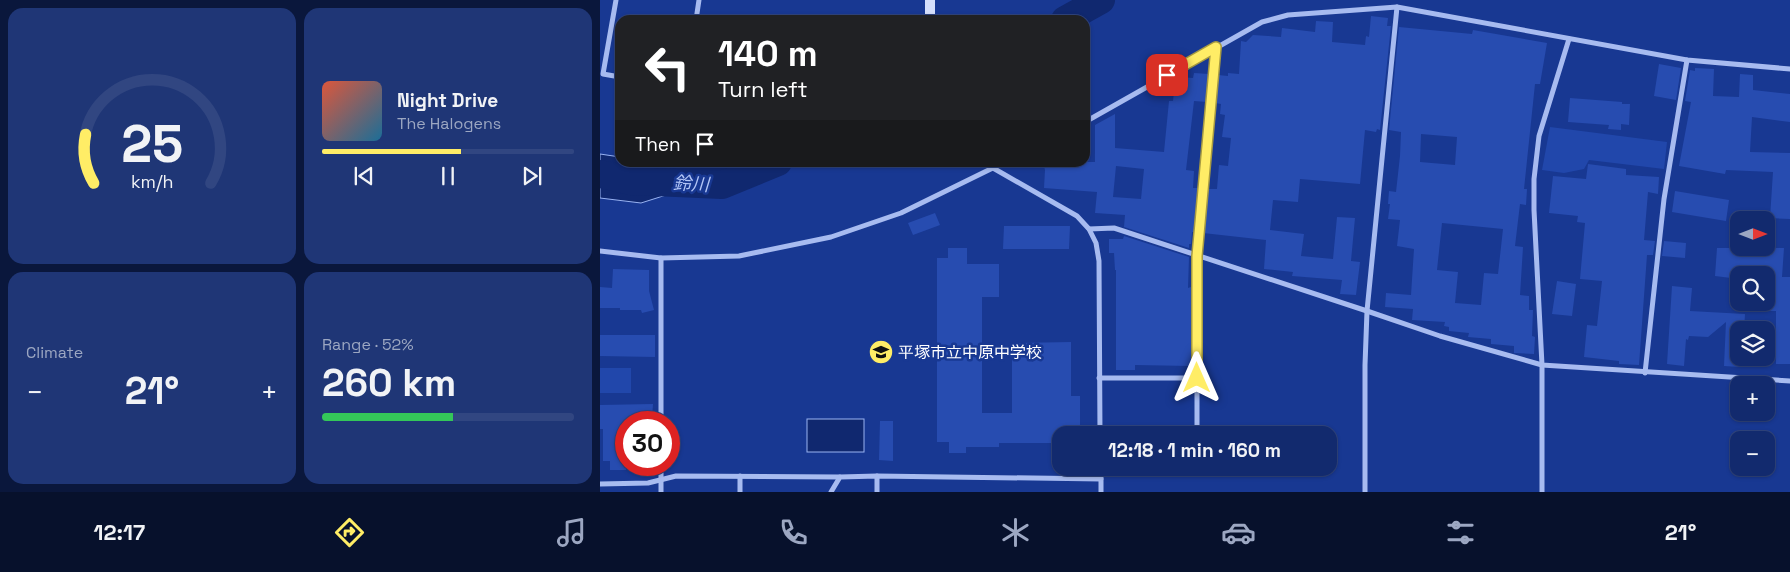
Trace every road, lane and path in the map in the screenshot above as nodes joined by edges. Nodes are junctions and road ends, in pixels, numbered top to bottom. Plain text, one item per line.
1 (616, 0) edge
2 (699, 0) edge
3 (930, 0) edge
4 (1397, 7) junction
5 (697, 15) edge
6 (930, 15) edge
7 (1569, 39) junction
8 (1216, 47) junction
9 (1687, 60) junction
10 (1790, 69) edge
11 (615, 76) edge
12 (1090, 119) edge
13 (993, 168) joint
14 (1089, 229) junction
15 (600, 251) edge
16 (1197, 256) junction
17 (661, 258) junction
18 (1367, 310) junction
19 (1542, 365) junction
20 (1645, 373) junction
21 (1099, 378) junction
22 (1197, 378) junction
23 (1790, 382) edge
24 (661, 411) edge
25 (1100, 426) edge
26 (1197, 426) edge
27 (661, 476) edge
28 (740, 476) junction
29 (878, 476) junction
30 (840, 478) junction
31 (1101, 479) joint
32 (661, 480) junction
33 (600, 484) edge
34 (661, 492) edge
35 (740, 492) edge
36 (831, 492) edge
37 (877, 492) edge
38 (1101, 492) edge
39 (1365, 492) edge
40 (1542, 492) edge

1 - 11 street
2 - 5 street
3 - 6 street
4 - 7 street
4 - 8 street
4 - 18 street
7 - 9 street
7 - 19 street
8 - 12 street
8 - 16 street
9 - 10 street
9 - 20 street
13 - 14 street
13 - 17 street
14 - 16 street
14 - 21 street
15 - 17 street
16 - 18 street
16 - 22 street
17 - 24 street
18 - 19 street
18 - 39 street
19 - 20 street
19 - 40 street
20 - 23 street
21 - 22 street
21 - 25 street
22 - 26 street
27 - 32 street
28 - 30 street
28 - 32 street
28 - 35 street
29 - 30 street
29 - 31 street
29 - 37 street
30 - 36 street
31 - 38 street
32 - 33 street
32 - 34 street

